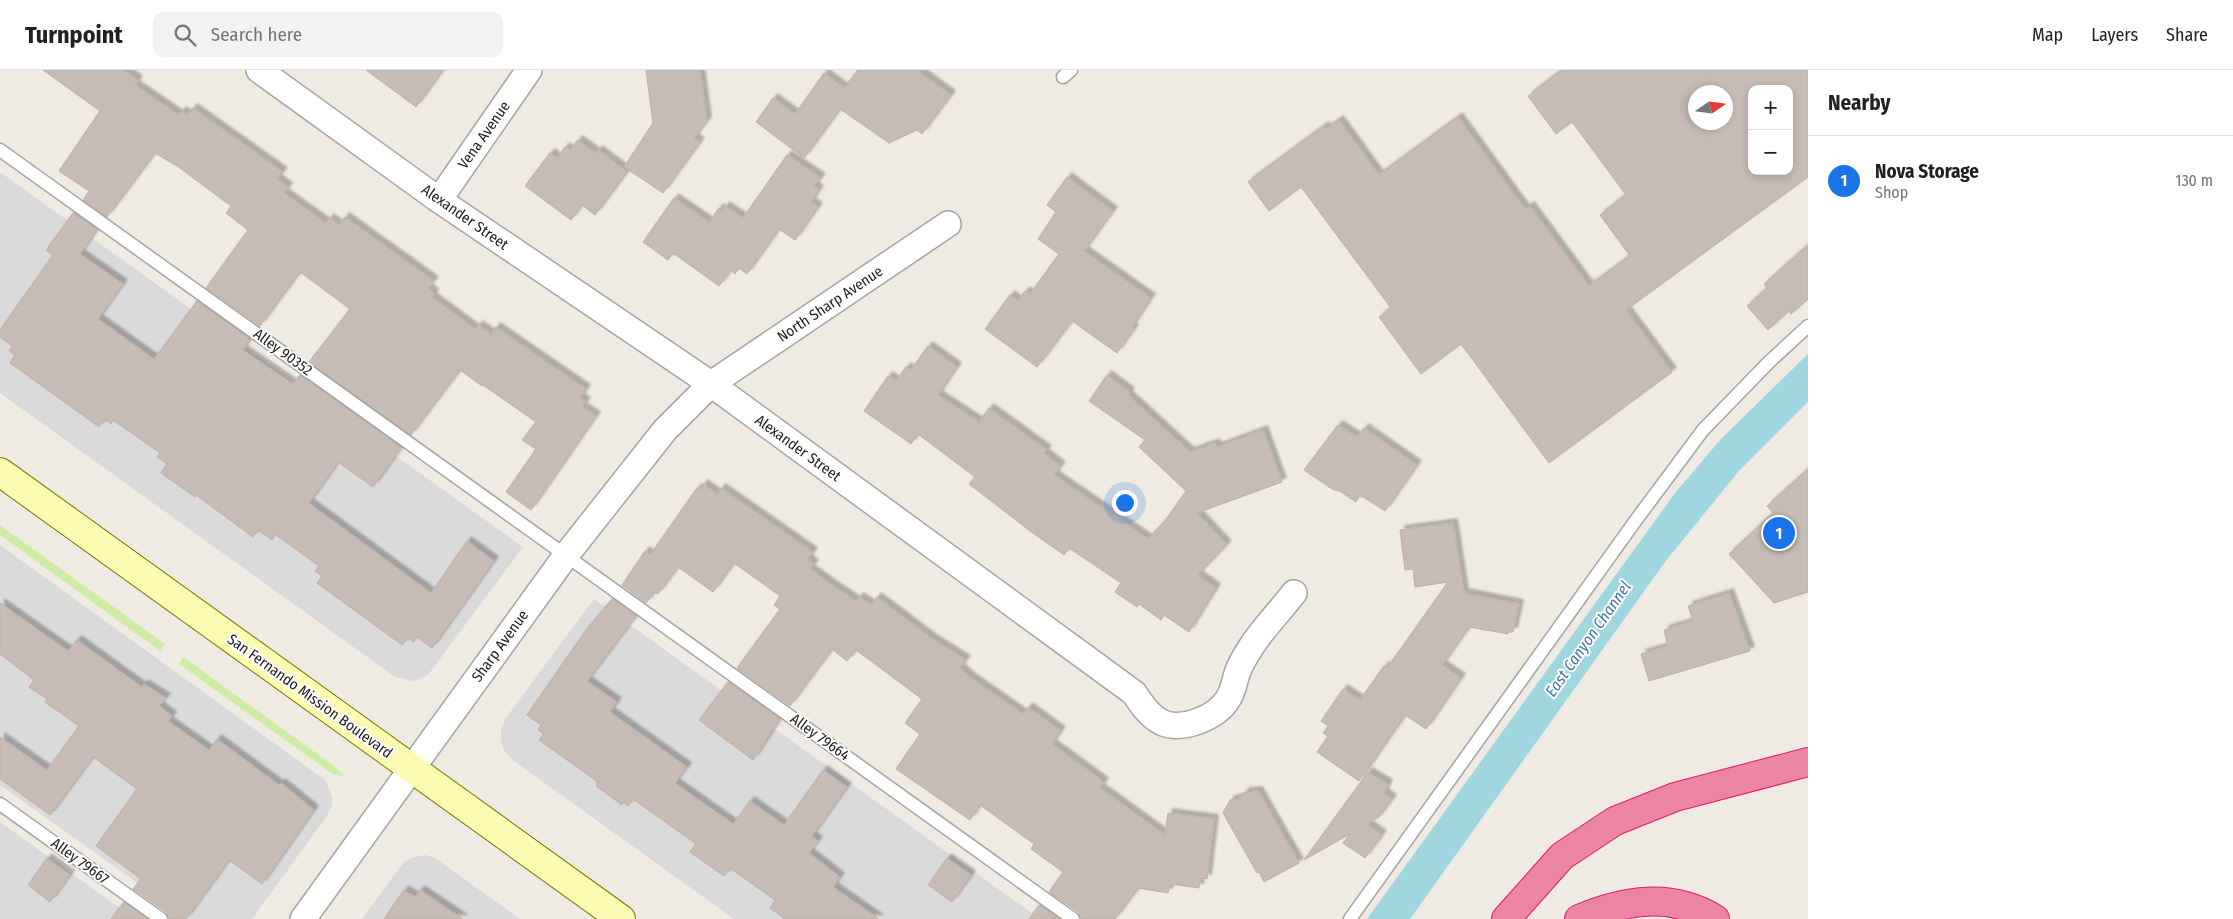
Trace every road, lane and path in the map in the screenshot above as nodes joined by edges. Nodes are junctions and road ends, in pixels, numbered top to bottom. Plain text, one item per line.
1 (259, 70) edge
2 (529, 70) edge
3 (0, 150) edge
4 (439, 200) junction
5 (948, 224) dead end
6 (1808, 326) edge
7 (711, 384) junction
8 (0, 472) edge
9 (567, 554) junction
10 (1294, 593) dead end
11 (1808, 762) edge
12 (412, 769) junction
13 (0, 804) edge
14 (161, 919) edge
15 (303, 919) edge
16 (621, 919) edge
17 (1073, 919) edge
18 (1350, 919) edge
19 (1506, 919) edge
20 (1579, 919) edge
21 (1715, 919) edge

1 - 4 street, Alexander Street
2 - 4 street, Vena Avenue
3 - 9 lane, Alley 90352
4 - 7 street, Alexander Street
5 - 7 street, North Sharp Avenue
6 - 18 lane
7 - 9 street, Sharp Avenue
7 - 10 street, Alexander Street
8 - 12 main road, San Fernando Mission Boulevard
9 - 12 street, Sharp Avenue
9 - 17 lane, Alley 79664
11 - 19 highway
12 - 15 street, Sharp Avenue
12 - 16 main road, San Fernando Mission Boulevard
13 - 14 lane, Alley 79667
20 - 21 highway

